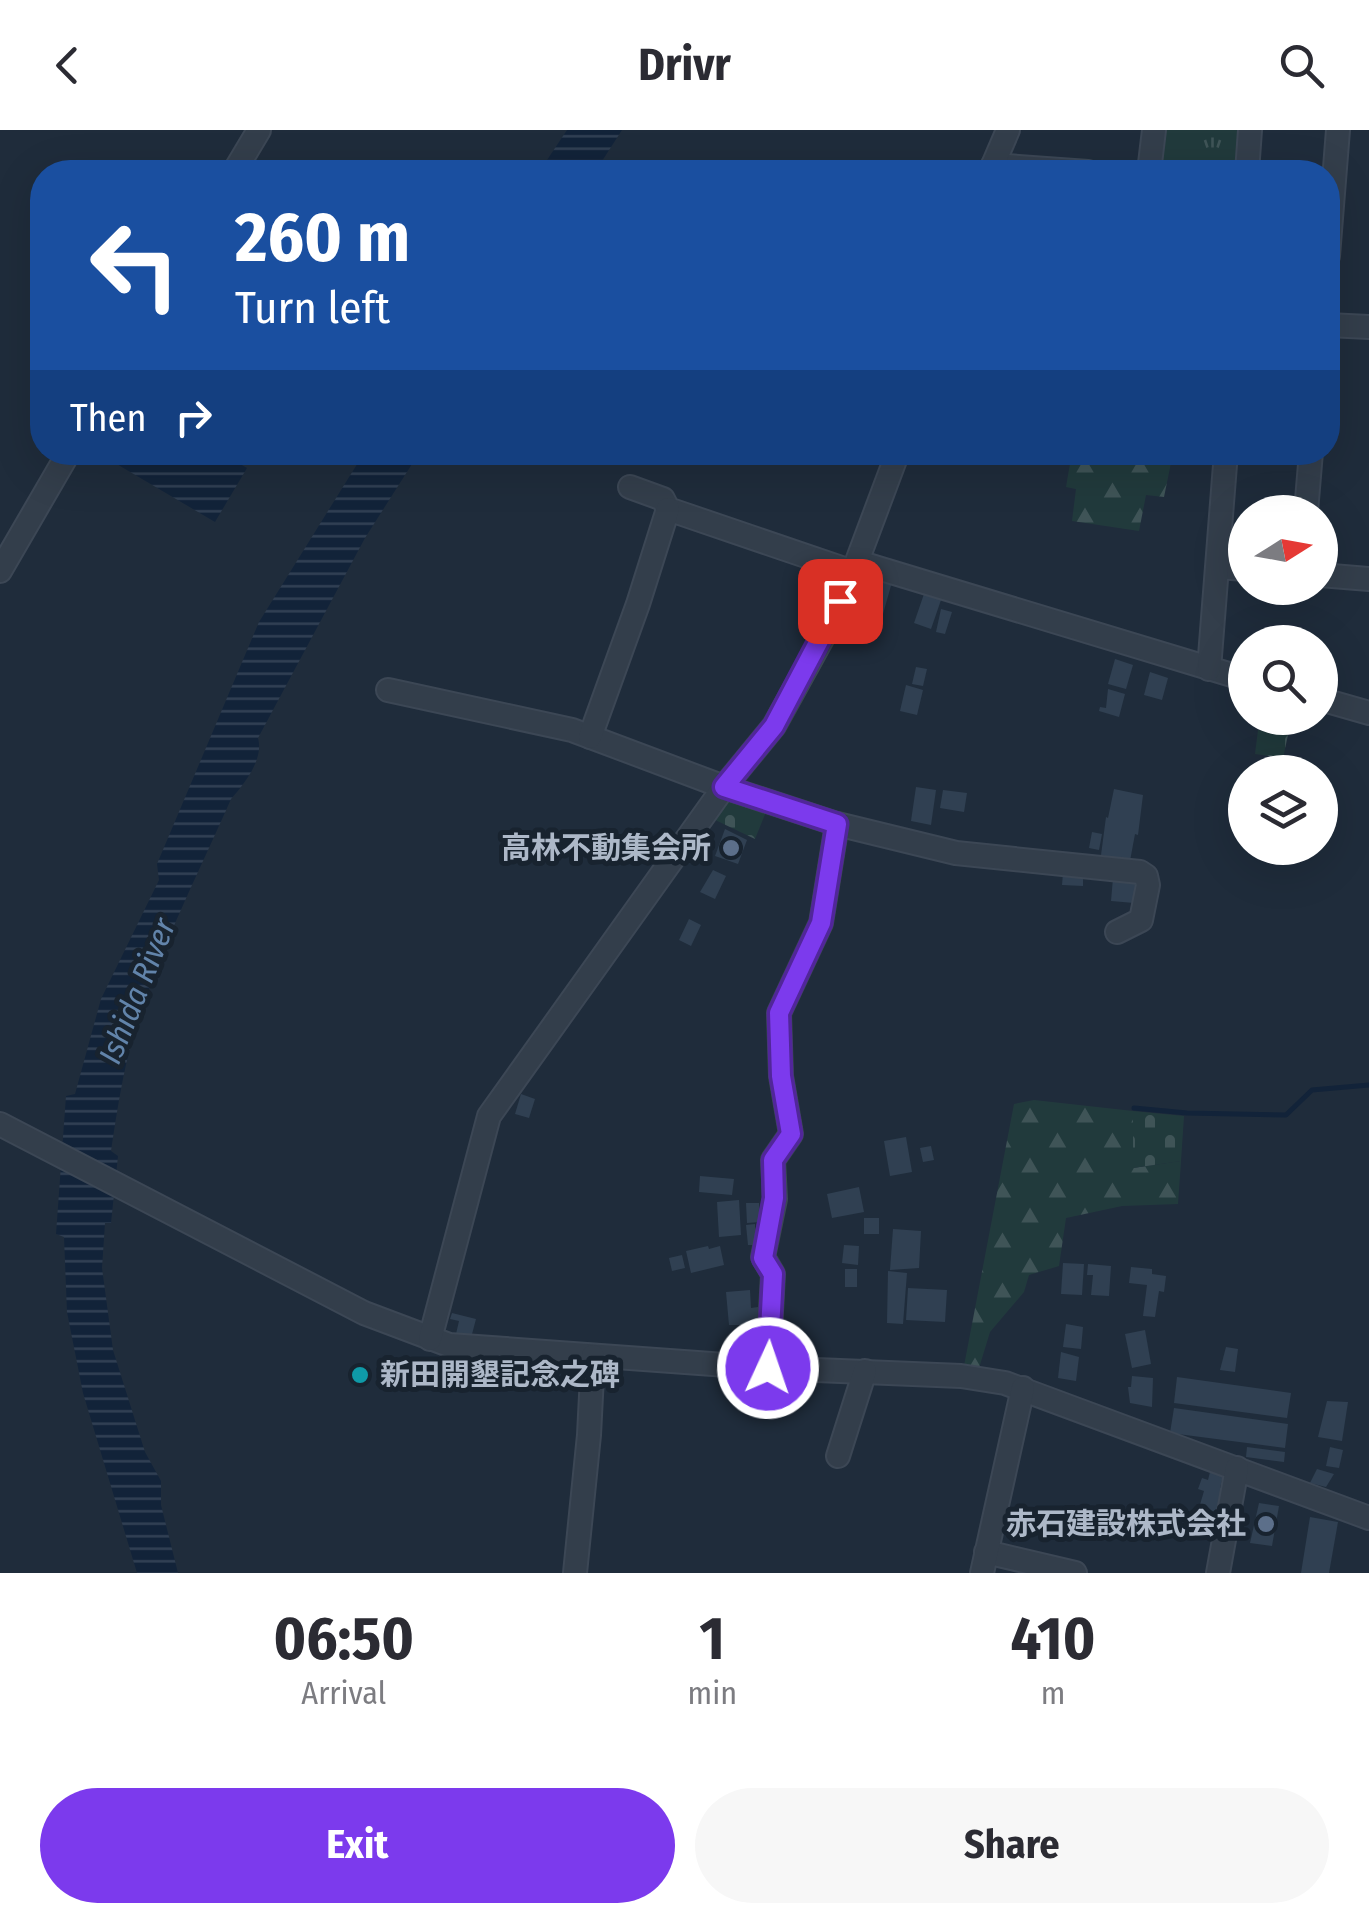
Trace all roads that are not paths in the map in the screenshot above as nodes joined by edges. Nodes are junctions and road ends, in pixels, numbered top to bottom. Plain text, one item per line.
1 (259, 130) edge
2 (1008, 130) edge
3 (1154, 130) edge
4 (1250, 130) edge
5 (1338, 130) edge
6 (241, 160) edge
7 (996, 160) edge
8 (1151, 160) edge
9 (1247, 160) edge
10 (1336, 160) edge
11 (1340, 326) edge
12 (1369, 327) edge
13 (61, 465) edge
14 (893, 465) edge
15 (1225, 465) edge
16 (1310, 465) edge
17 (630, 488) dead end
18 (1307, 495) edge
19 (668, 509) junction
20 (856, 567) junction
21 (1218, 567) junction
22 (1228, 568) edge
23 (0, 571) edge
24 (1338, 576) edge
25 (1369, 578) edge
26 (1210, 669) junction
27 (1228, 674) edge
28 (388, 690) dead end
29 (1338, 702) edge
30 (1368, 706) edge
31 (590, 737) junction
32 (724, 787) junction
33 (837, 824) junction
34 (1117, 932) dead end
35 (0, 1124) edge
36 (430, 1339) junction
37 (593, 1356) junction
38 (768, 1368) junction
39 (864, 1371) junction
40 (1023, 1388) junction
41 (838, 1456) dead end
42 (1237, 1468) junction
43 (1369, 1518) edge
44 (984, 1563) edge
45 (575, 1573) edge
46 (1075, 1573) edge
47 (1218, 1573) edge

1 - 6 street
2 - 7 street
3 - 8 street
4 - 9 street
5 - 10 street
11 - 12 street
13 - 23 street
14 - 20 street
15 - 21 street
16 - 18 street
17 - 19 street
19 - 20 street
19 - 31 street
20 - 26 street
20 - 32 street
21 - 22 street
21 - 26 street
24 - 25 street
26 - 27 street
28 - 31 street
29 - 30 street
31 - 32 street
32 - 33 street
32 - 36 street
33 - 34 street
33 - 38 street
35 - 36 street
36 - 37 street
37 - 38 street
37 - 45 street
38 - 39 street
39 - 40 street
39 - 41 street
40 - 42 street
40 - 44 street
42 - 43 street
42 - 47 street
44 - 46 street

